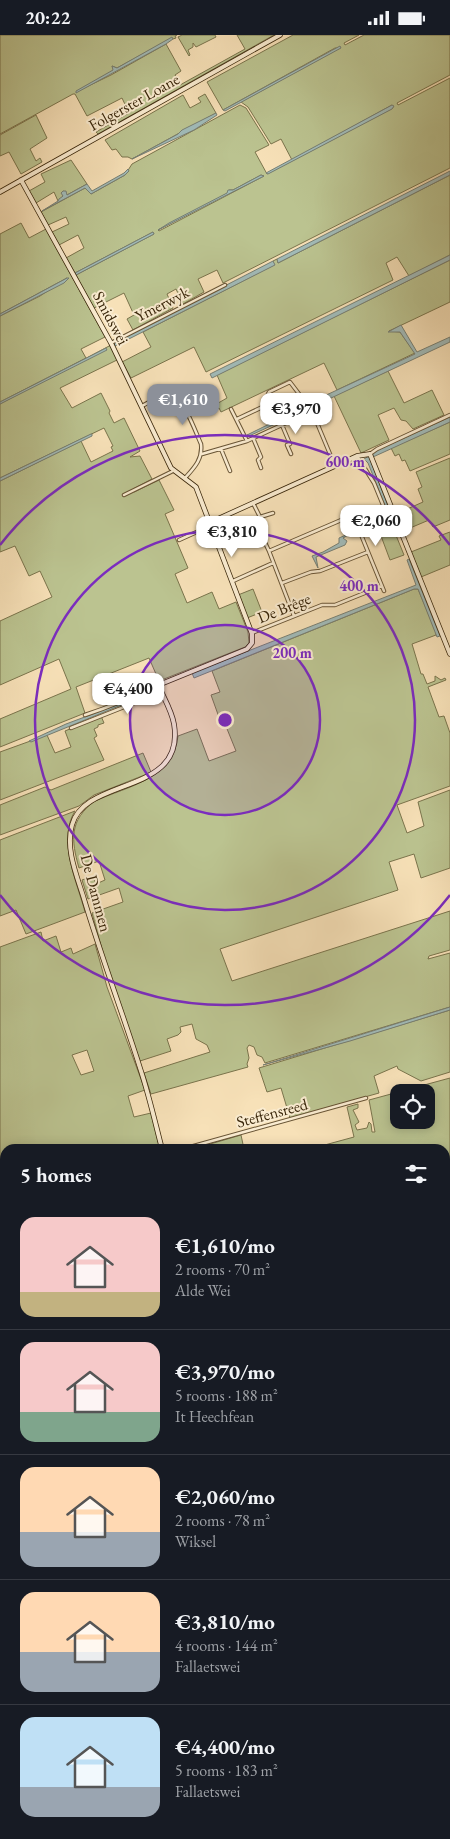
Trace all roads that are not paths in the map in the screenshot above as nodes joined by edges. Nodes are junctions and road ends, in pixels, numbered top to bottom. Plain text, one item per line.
1 (280, 35) edge
2 (21, 180) junction
3 (0, 192) edge
4 (225, 285) dead end
5 (110, 343) junction
6 (271, 403) junction
7 (142, 406) junction
8 (231, 409) dead end
9 (312, 411) junction
10 (450, 415) edge
11 (279, 417) dead end
12 (237, 419) junction
13 (282, 424) junction
14 (253, 438) junction
15 (246, 441) junction
16 (222, 449) junction
17 (202, 453) junction
18 (291, 454) dead end
19 (370, 454) junction
20 (357, 456) junction
21 (335, 466) junction
22 (261, 468) dead end
23 (174, 471) junction
24 (230, 471) dead end
25 (185, 478) junction
26 (124, 495) dead end
27 (253, 503) junction
28 (383, 505) dead end
29 (352, 508) dead end
30 (273, 513) dead end
31 (353, 515) junction
32 (260, 517) junction
33 (396, 519) junction
34 (210, 524) junction
35 (361, 533) junction
36 (179, 540) dead end
37 (269, 551) junction
38 (368, 552) junction
39 (273, 563) junction
40 (231, 581) junction
41 (282, 583) junction
42 (382, 586) junction
43 (384, 591) dead end
44 (294, 617) junction
45 (252, 633) junction
46 (450, 654) edge
47 (160, 686) junction
48 (162, 692) junction
49 (86, 715) dead end
50 (71, 728) dead end
51 (366, 1098) dead end
52 (161, 1144) edge
53 (201, 1144) edge

1 - 2 street, Folgerster Loane
2 - 3 street, Folgerster Loane
2 - 5 street, Smidswei
4 - 5 street, Ymerwyk
5 - 7 street, Smidswei
6 - 9 street
6 - 11 street
6 - 12 street
7 - 17 street
7 - 23 street, Smidswei
8 - 12 street
9 - 13 street
9 - 21 street
10 - 19 street
12 - 15 street
13 - 14 street
13 - 18 street
14 - 15 street
14 - 22 street
15 - 16 street
16 - 17 street
16 - 24 street
17 - 25 street
19 - 20 street
19 - 33 street
20 - 21 street
20 - 28 street
21 - 27 street
23 - 25 street
23 - 26 street
25 - 34 street
27 - 32 street
27 - 34 street
29 - 31 street
30 - 32 street
31 - 35 street
31 - 37 street
32 - 37 street
33 - 35 street
33 - 46 street
34 - 36 street
34 - 40 street
35 - 38 street
37 - 39 street
38 - 41 street
38 - 42 street
39 - 40 street
39 - 41 street
40 - 45 street
41 - 44 street
42 - 43 street
42 - 44 street, De Brêge
44 - 45 street, De Brêge
45 - 47 street
47 - 48 street, De Dammen
47 - 49 street
48 - 50 street
48 - 52 street, De Dammen
51 - 53 street, Steffensreed

